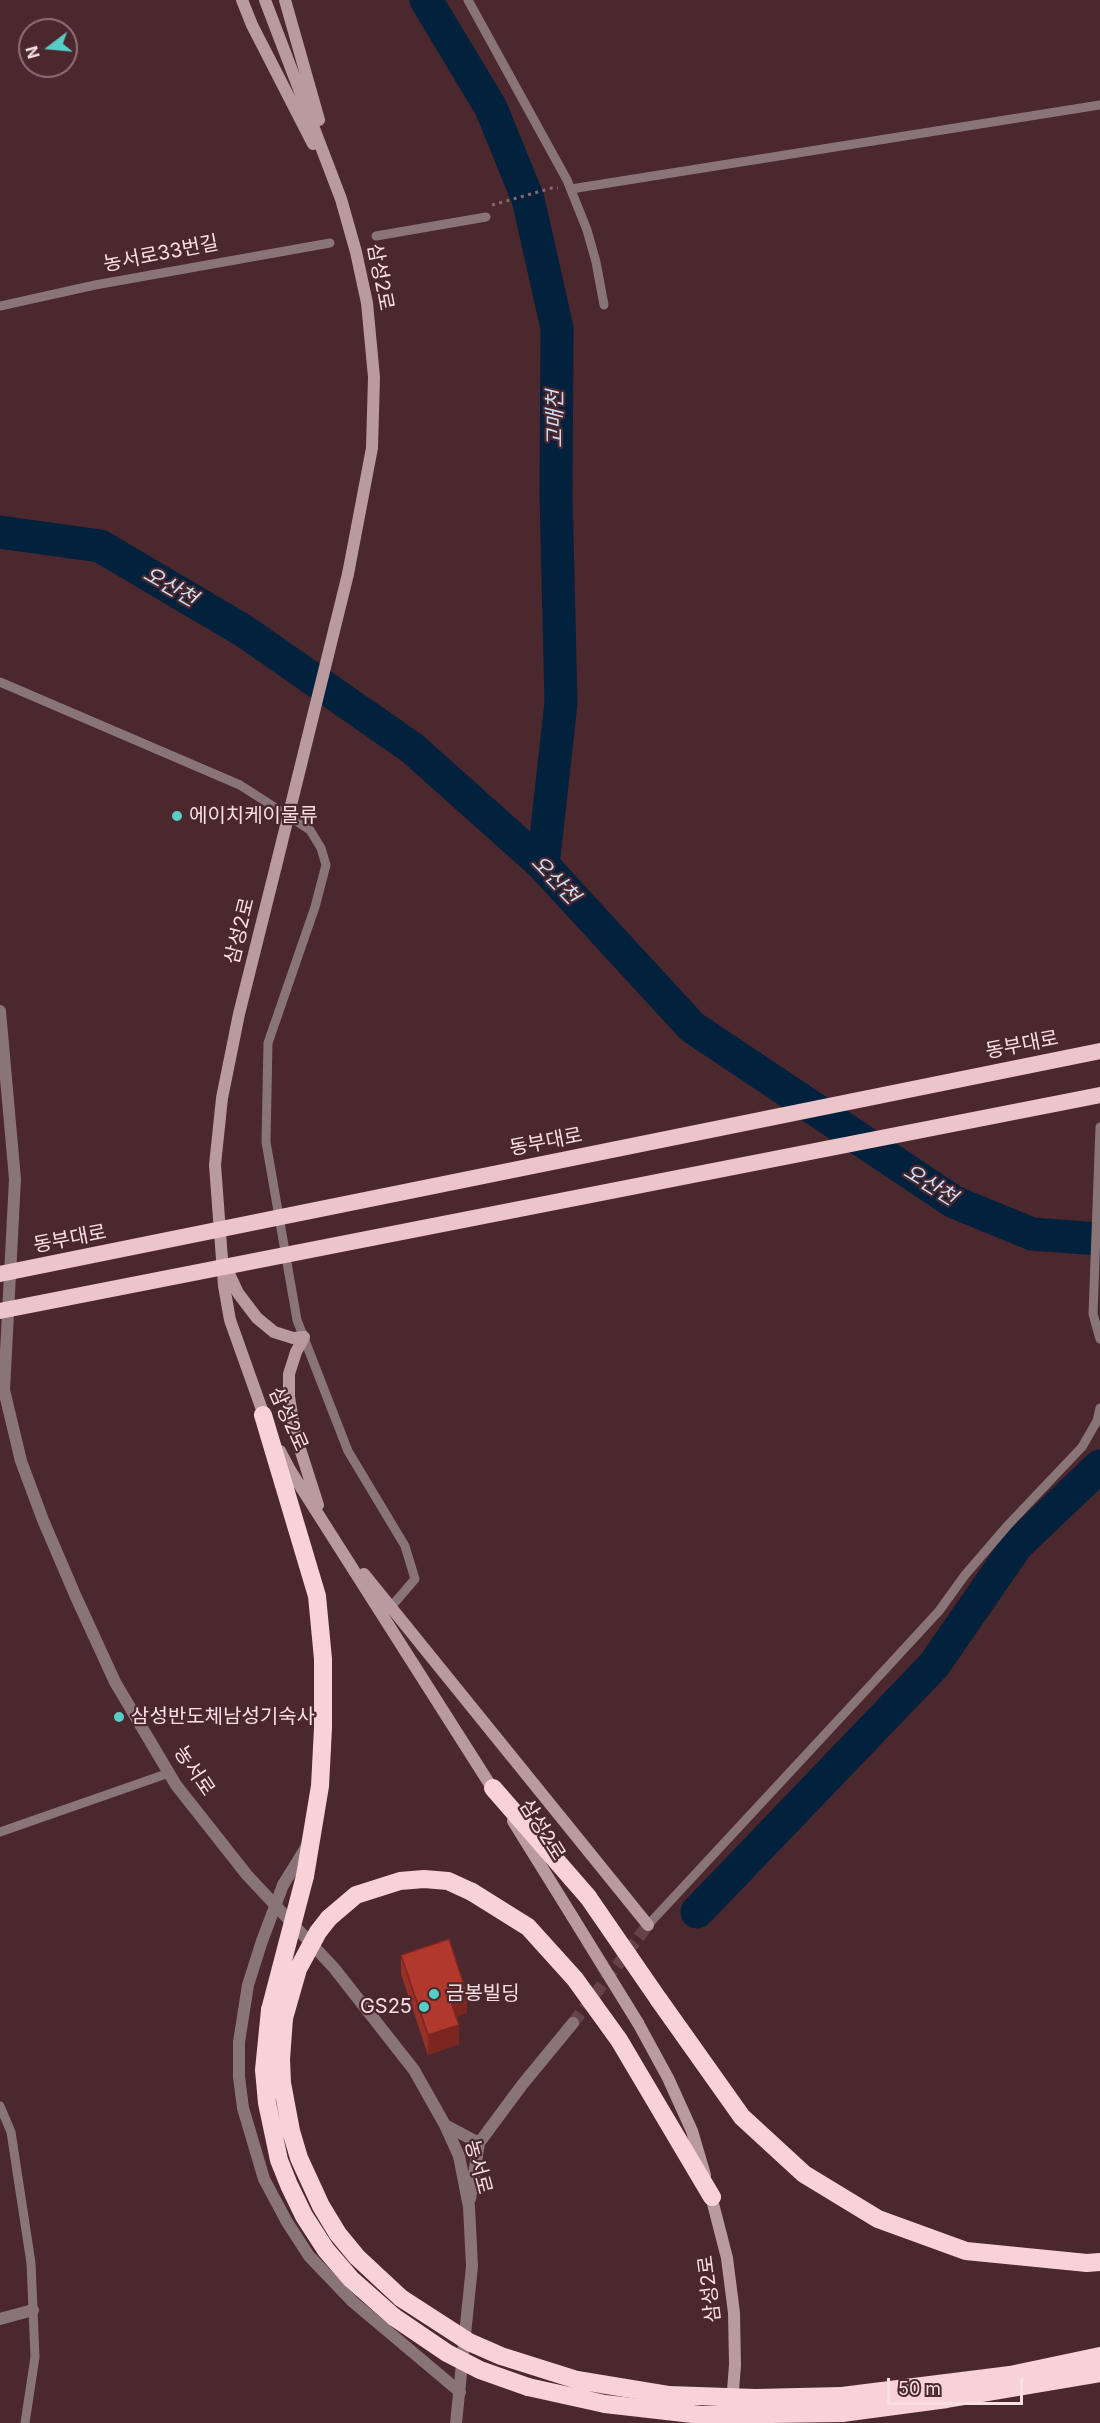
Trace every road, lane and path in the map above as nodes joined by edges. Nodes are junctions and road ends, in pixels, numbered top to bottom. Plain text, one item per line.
1 (242, 0) edge
2 (266, 0) edge
3 (285, 0) edge
4 (468, 0) edge
5 (1100, 105) edge
6 (571, 189) junction
7 (341, 199) junction
8 (486, 217) joint
9 (376, 236) dead end
10 (330, 243) dead end
11 (604, 305) dead end
12 (0, 306) edge
13 (0, 682) edge
14 (0, 1011) edge
15 (1100, 1051) edge
16 (1100, 1095) edge
17 (1100, 1127) edge
18 (222, 1259) junction
19 (0, 1274) edge
20 (0, 1311) edge
21 (304, 1337) junction
22 (1100, 1339) edge
23 (1100, 1408) edge
24 (263, 1415) junction
25 (326, 1527) junction
26 (391, 1607) junction
27 (169, 1773) junction
28 (493, 1788) junction
29 (0, 1832) edge
30 (314, 1834) junction
31 (648, 1925) joint
32 (277, 2014) junction
33 (573, 2023) tunnel mouth
34 (0, 2106) edge
35 (445, 2125) junction
36 (479, 2143) junction
37 (712, 2197) junction
38 (469, 2207) junction
39 (1100, 2262) edge
40 (33, 2310) junction
41 (0, 2319) edge
42 (1100, 2356) edge
43 (1100, 2373) edge
44 (460, 2392) junction
45 (842, 2404) junction
46 (25, 2423) edge
47 (456, 2423) edge
48 (730, 2423) edge

1 - 7 main road
2 - 7 main road, 삼성2로
3 - 7 main road
4 - 6 lane
5 - 6 lane
6 - 8 path
6 - 11 lane
7 - 18 main road, 삼성2로, bridge
8 - 9 lane
10 - 12 lane, 농서로33번길
13 - 21 lane
14 - 27 street, 농서로
15 - 19 highway, 동부대로, bridge
16 - 20 highway, bridge
17 - 22 lane
18 - 21 main road
18 - 24 main road, 삼성2로
21 - 25 main road
21 - 26 lane
23 - 31 lane
24 - 25 main road, 삼성2로
24 - 30 highway
25 - 26 main road
25 - 28 main road, 삼성2로
26 - 31 main road
27 - 29 lane
27 - 35 street, 농서로
28 - 37 main road, 삼성2로, bridge
28 - 39 highway, bridge
30 - 32 highway, bridge
30 - 44 street, bridge
32 - 37 highway, bridge
32 - 45 highway, bridge
32 - 45 highway, bridge
33 - 36 street
34 - 40 lane
35 - 36 street
35 - 38 street, 농서로
36 - 38 street
37 - 48 main road, 삼성2로
38 - 44 street, 농서로
40 - 41 street
40 - 46 lane
42 - 45 highway
43 - 45 highway
44 - 47 street, 농서로

